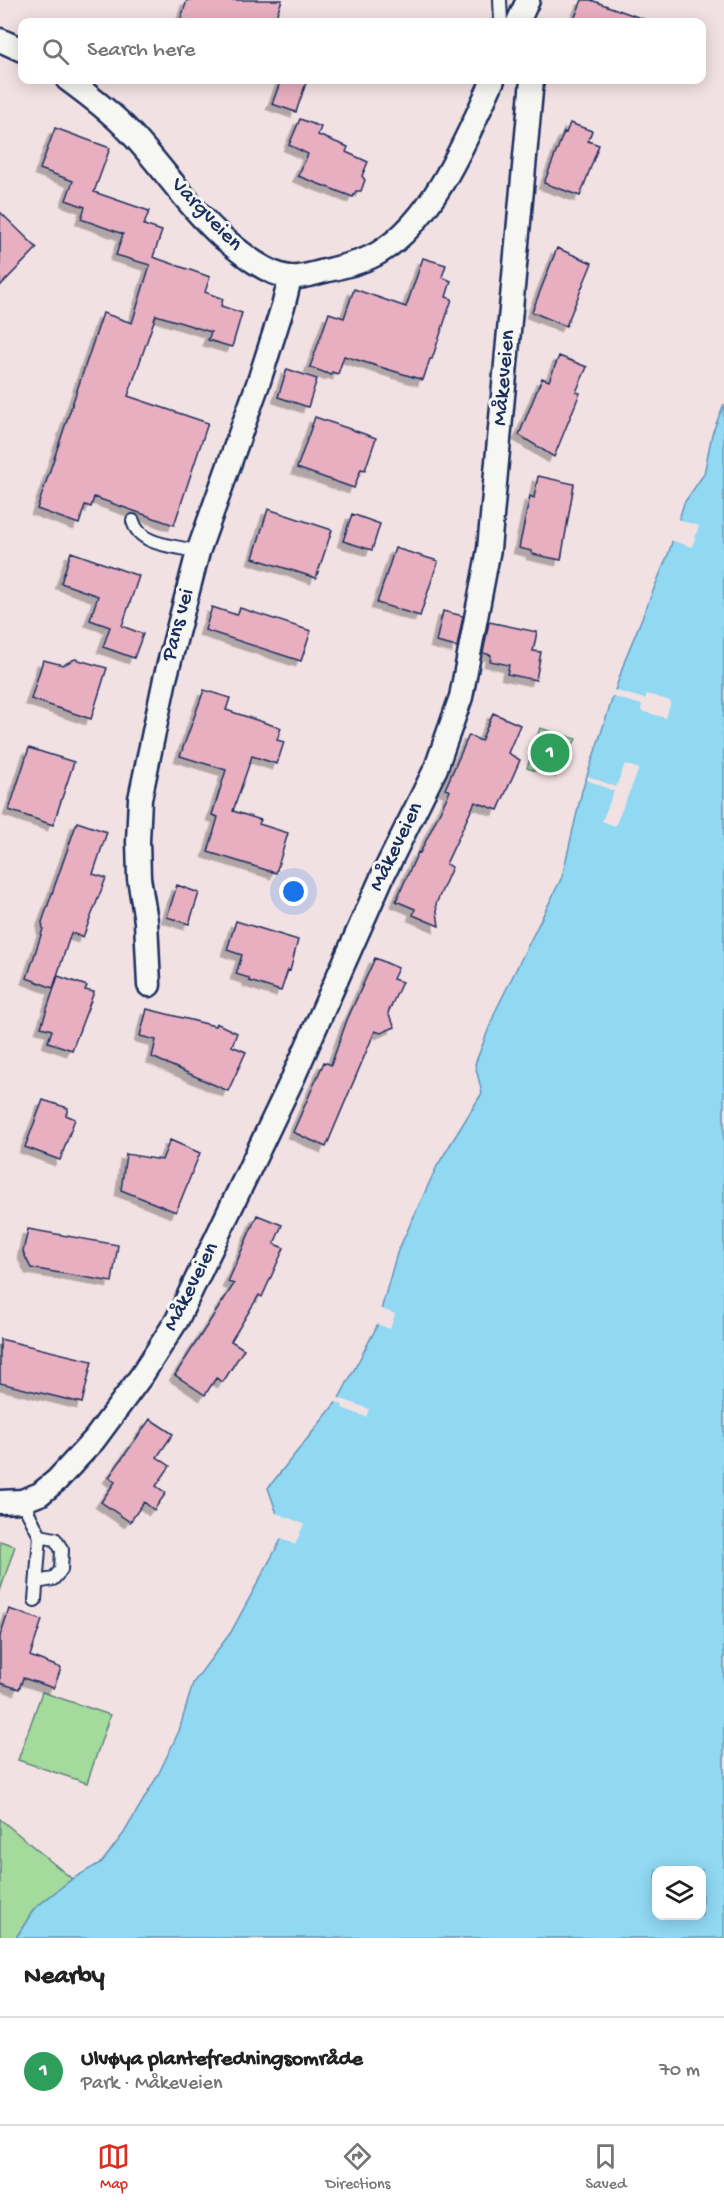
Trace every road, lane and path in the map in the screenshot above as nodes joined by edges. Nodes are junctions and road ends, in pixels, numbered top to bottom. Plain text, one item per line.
1 (500, 0) edge
2 (529, 0) edge
3 (501, 18) edge
4 (520, 18) edge
5 (531, 18) edge
6 (0, 40) edge
7 (18, 48) edge
8 (73, 84) edge
9 (491, 84) edge
10 (532, 84) edge
11 (290, 278) junction
12 (133, 521) dead end
13 (198, 552) junction
14 (148, 985) dead end
15 (11, 1502) edge
16 (40, 1536) junction
17 (37, 1582) junction
18 (35, 1600) dead end

1 - 3 lane
2 - 4 street
2 - 5 street
6 - 7 street
8 - 11 street, Vargveien
9 - 11 street
10 - 15 street, Måkeveien
11 - 13 street, Pans vei
12 - 13 lane
13 - 14 street, Pans vei
15 - 16 lane
16 - 17 lane
16 - 17 lane
17 - 18 lane

